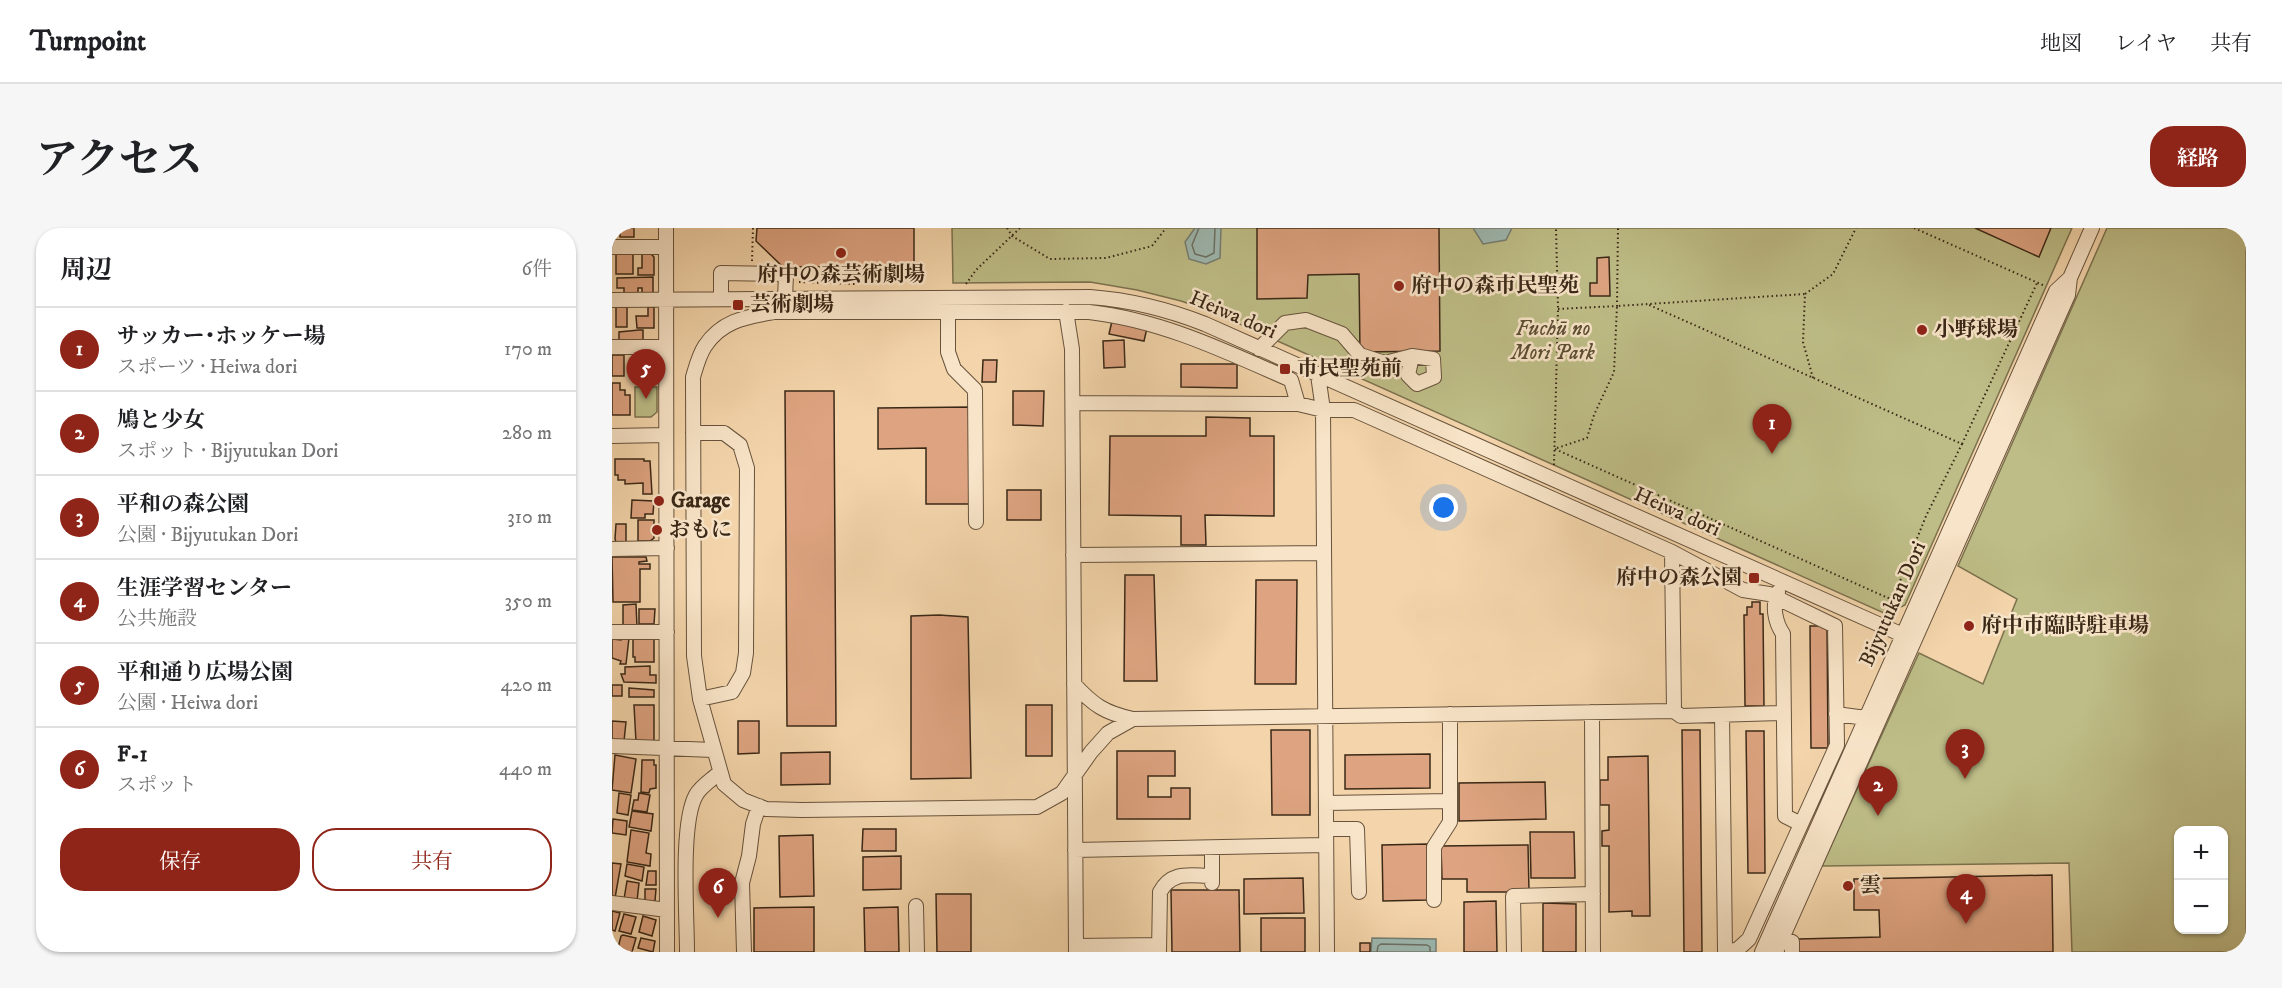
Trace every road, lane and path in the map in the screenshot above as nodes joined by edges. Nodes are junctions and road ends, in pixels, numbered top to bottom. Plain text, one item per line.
1 (666, 228) edge
2 (1007, 228) edge
3 (1020, 228) edge
4 (1166, 228) edge
5 (1556, 228) edge
6 (1618, 228) edge
7 (1856, 228) edge
8 (1914, 228) edge
9 (2092, 228) edge
10 (1012, 236) junction
11 (612, 247) edge
12 (666, 247) junction
13 (2070, 278) junction
14 (2037, 283) junction
15 (2055, 291) junction
16 (1805, 294) junction
17 (956, 298) junction
18 (666, 299) junction
19 (721, 299) junction
20 (785, 299) junction
21 (612, 300) edge
22 (1647, 304) junction
23 (1617, 306) junction
24 (1558, 309) junction
25 (948, 311) junction
26 (1066, 311) junction
27 (612, 347) edge
28 (666, 347) junction
29 (1259, 349) junction
30 (1413, 356) dead end
31 (1318, 375) junction
32 (1813, 378) junction
33 (1073, 403) junction
34 (1298, 404) junction
35 (1323, 410) junction
36 (693, 433) junction
37 (666, 435) junction
38 (612, 436) edge
39 (1962, 444) junction
40 (1555, 449) junction
41 (1552, 480) junction
42 (976, 522) dead end
43 (667, 548) junction
44 (612, 549) edge
45 (1672, 552) junction
46 (1323, 554) junction
47 (1073, 555) junction
48 (1782, 582) junction
49 (1775, 598) junction
50 (612, 632) edge
51 (667, 632) junction
52 (1909, 638) junction
53 (1074, 684) junction
54 (700, 699) junction
55 (1674, 711) junction
56 (1592, 712) junction
57 (1784, 713) junction
58 (1450, 714) junction
59 (1836, 714) junction
60 (1722, 715) junction
61 (1325, 716) junction
62 (1866, 718) junction
63 (1133, 719) junction
64 (612, 746) edge
65 (668, 749) junction
66 (713, 750) junction
67 (720, 772) junction
68 (1075, 776) junction
69 (1838, 795) junction
70 (1450, 801) junction
71 (1326, 803) junction
72 (759, 806) junction
73 (1326, 829) junction
74 (1798, 831) junction
75 (1326, 845) junction
76 (1815, 847) junction
77 (1212, 848) junction
78 (1075, 850) junction
79 (1359, 892) dead end
80 (1593, 894) junction
81 (1434, 900) dead end
82 (612, 903) edge
83 (916, 906) dead end
84 (667, 910) junction
85 (1782, 937) junction
86 (1076, 949) edge
87 (1159, 949) edge
88 (667, 952) edge
89 (687, 952) edge
90 (744, 952) edge
91 (917, 952) edge
92 (1327, 952) edge
93 (1514, 952) edge
94 (1593, 952) edge
95 (1762, 952) edge
96 (1776, 952) edge
97 (1792, 952) edge

1 - 12 street
2 - 10 path
3 - 10 path
4 - 10 path
5 - 24 path
6 - 23 path
7 - 16 path
8 - 14 path
9 - 13 street, Bijyutukan Dori
10 - 17 path
11 - 12 street
12 - 18 street
13 - 15 street, Bijyutukan Dori
13 - 52 street, Bijyutukan Dori
14 - 15 path
14 - 39 path
15 - 52 street, Bijyutukan Dori
16 - 22 path
16 - 32 path
17 - 20 street, Heiwa dori
17 - 29 street, Heiwa dori
18 - 19 street, Heiwa dori
18 - 21 street, Heiwa dori
18 - 28 street
19 - 20 street, Heiwa dori
19 - 20 street
22 - 23 path
22 - 32 path
23 - 24 path
23 - 40 path
24 - 40 path
25 - 26 street
25 - 36 street
25 - 42 street
26 - 33 street
26 - 34 street
27 - 28 street
28 - 37 street
29 - 30 street
29 - 31 street, Heiwa dori
31 - 35 street
31 - 41 street, Heiwa dori
32 - 39 path
33 - 34 street
33 - 47 street
34 - 35 street
35 - 45 street
35 - 46 street
36 - 54 street
36 - 54 street
37 - 38 street
37 - 43 street
39 - 40 path
40 - 41 path
41 - 48 street, Heiwa dori
43 - 44 street
43 - 51 street
45 - 49 street
45 - 55 street
46 - 47 street
46 - 61 street
47 - 53 street
48 - 49 street
48 - 52 street, Heiwa dori
49 - 57 street
49 - 59 street
50 - 51 street
51 - 65 street
52 - 62 street, Bijyutukan Dori
52 - 69 street, Bijyutukan Dori
53 - 63 street
53 - 68 street
54 - 66 street
55 - 56 street
55 - 60 street
56 - 58 street
56 - 80 street
57 - 60 street
57 - 74 street
58 - 61 street
58 - 70 street
59 - 62 street
59 - 74 street
60 - 74 street
61 - 63 street
61 - 71 street
62 - 69 street, Bijyutukan Dori
63 - 68 street
64 - 65 street
65 - 66 street
65 - 84 street
66 - 67 street
67 - 72 street
67 - 89 street
68 - 72 street
68 - 78 street
69 - 76 street, Bijyutukan Dori
70 - 71 street
70 - 81 street
71 - 73 street
72 - 90 street
73 - 75 street
73 - 79 street
74 - 76 street
75 - 77 street
75 - 92 street
76 - 85 street, Bijyutukan Dori
76 - 95 street, Bijyutukan Dori
77 - 78 street
77 - 87 street
78 - 86 street
80 - 93 street
80 - 94 street
82 - 84 street
83 - 91 street
84 - 88 street
85 - 96 street, Bijyutukan Dori
85 - 97 street
86 - 87 street

